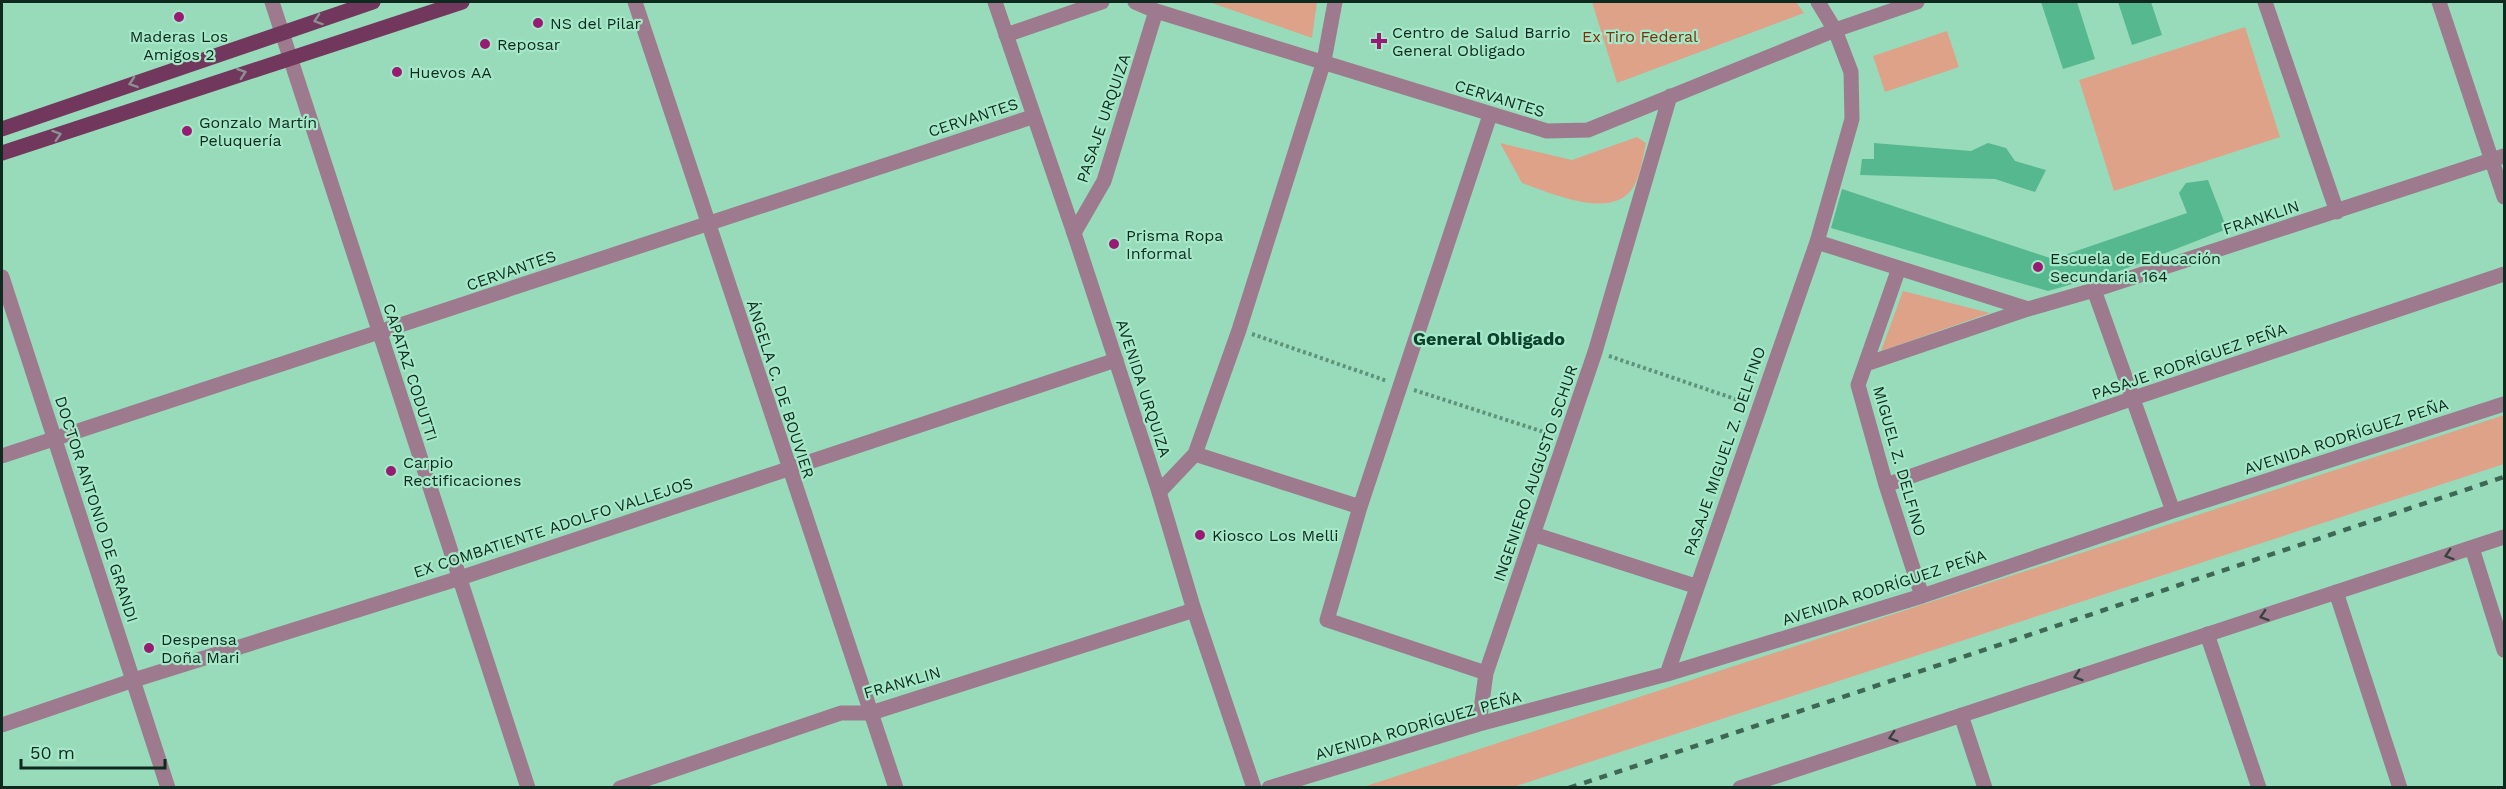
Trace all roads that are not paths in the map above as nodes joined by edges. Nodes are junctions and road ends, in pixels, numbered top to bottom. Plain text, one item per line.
1 (272, 2) edge
2 (373, 2) edge
3 (462, 2) edge
4 (635, 2) edge
5 (995, 2) edge
6 (1102, 2) edge
7 (1135, 2) edge
8 (1335, 2) edge
9 (1818, 2) edge
10 (1917, 2) edge
11 (2265, 2) edge
12 (2439, 2) edge
13 (1156, 11) junction
14 (1835, 30) junction
15 (281, 32) junction
16 (1006, 35) junction
17 (290, 57) junction
18 (1324, 61) junction
19 (1670, 96) junction
20 (1490, 115) junction
21 (1032, 117) junction
22 (2, 129) edge
23 (2, 153) edge
24 (2498, 158) edge
25 (2505, 197) edge
26 (2337, 212) junction
27 (708, 223) junction
28 (1074, 232) junction
29 (1817, 242) junction
30 (1899, 268) junction
31 (2505, 274) edge
32 (2, 277) edge
33 (2094, 290) junction
34 (2028, 309) junction
35 (379, 333) junction
36 (1116, 360) junction
37 (1866, 364) junction
38 (2131, 399) junction
39 (2505, 405) edge
40 (55, 437) junction
41 (1195, 454) junction
42 (2, 456) edge
43 (788, 468) junction
44 (1886, 485) junction
45 (1159, 492) junction
46 (1360, 507) junction
47 (2173, 511) junction
48 (1533, 534) junction
49 (2505, 537) edge
50 (2472, 548) junction
51 (460, 578) junction
52 (1695, 586) junction
53 (2336, 592) junction
54 (1922, 596) junction
55 (1194, 610) junction
56 (2207, 634) junction
57 (2505, 650) edge
58 (1486, 673) junction
59 (1667, 674) junction
60 (134, 680) junction
61 (871, 713) junction
62 (1961, 715) junction
63 (1479, 724) junction
64 (2, 725) edge
65 (168, 788) edge
66 (528, 788) edge
67 (620, 788) edge
68 (896, 788) edge
69 (1254, 788) edge
70 (1269, 788) edge
71 (1740, 788) edge
72 (1985, 788) edge
73 (2259, 788) edge
74 (2400, 788) edge

1 - 15 street, CAPATAZ CODUTTI
2 -> 15 main road
3 - 17 main road
4 - 27 street, ÁNGELA C. DE BOUVIER
5 - 16 street, AVENIDA URQUIZA
6 - 16 street
7 - 13 street, CERVANTES
8 - 18 street
9 - 14 street
10 - 14 street, CERVANTES
11 - 26 street
12 - 24 street
13 - 18 street, CERVANTES
13 - 28 street, PASAJE URQUIZA
14 - 19 street, CERVANTES
14 - 29 street
15 - 17 street, CAPATAZ CODUTTI
15 -> 22 main road
16 - 21 street, AVENIDA URQUIZA
23 -> 17 main road
17 - 35 street, CAPATAZ CODUTTI
18 - 20 street, CERVANTES
18 - 41 street
19 - 20 street, CERVANTES
19 - 48 street, INGENIERO AUGUSTO SCHUR
20 - 46 street
21 - 27 street, CERVANTES
21 - 28 street, AVENIDA URQUIZA
24 - 25 street
24 - 26 street, FRANKLIN
26 - 33 street, FRANKLIN
27 - 35 street, CERVANTES
27 - 43 street, ÁNGELA C. DE BOUVIER
28 - 36 street, AVENIDA URQUIZA
29 - 30 street
29 - 52 street, PASAJE MIGUEL Z. DELFINO
30 - 34 street
30 - 37 street, MIGUEL Z. DELFINO
31 - 38 street, PASAJE RODRÍGUEZ PEÑA
32 - 40 street, DOCTOR ANTONIO DE GRANDI
33 - 34 street, FRANKLIN
33 - 38 street
34 - 37 street, FRANKLIN
35 - 40 street, CERVANTES
35 - 51 street, CAPATAZ CODUTTI
36 - 43 street, EX COMBATIENTE ADOLFO VALLEJOS
36 - 45 street, AVENIDA URQUIZA
37 - 44 street, MIGUEL Z. DELFINO
38 - 44 street, PASAJE RODRÍGUEZ PEÑA
38 - 47 street
39 - 47 street, AVENIDA RODRÍGUEZ PEÑA
40 - 42 street, CERVANTES
40 - 60 street, DOCTOR ANTONIO DE GRANDI
41 - 45 street
41 - 46 street
43 - 51 street, EX COMBATIENTE ADOLFO VALLEJOS
43 - 61 street, ÁNGELA C. DE BOUVIER
44 - 54 street, MIGUEL Z. DELFINO
45 - 55 street, AVENIDA URQUIZA
46 - 58 street
47 - 54 street, AVENIDA RODRÍGUEZ PEÑA
48 - 52 street
48 - 58 street, INGENIERO AUGUSTO SCHUR
49 - 50 street
50 -> 53 street
50 - 57 street
51 - 60 street, EX COMBATIENTE ADOLFO VALLEJOS
51 - 66 street, CAPATAZ CODUTTI
52 - 59 street, PASAJE MIGUEL Z. DELFINO
53 -> 56 street
53 - 74 street
54 - 59 street, AVENIDA RODRÍGUEZ PEÑA
55 - 61 street, FRANKLIN
55 - 69 street, AVENIDA URQUIZA
56 -> 62 street
56 - 73 street
58 - 63 street, INGENIERO AUGUSTO SCHUR
59 - 63 street, AVENIDA RODRÍGUEZ PEÑA
60 - 64 street, EX COMBATIENTE ADOLFO VALLEJOS
60 - 65 street, DOCTOR ANTONIO DE GRANDI
61 - 67 street, FRANKLIN
61 - 68 street, ÁNGELA C. DE BOUVIER
62 -> 71 street
62 - 72 street
63 - 70 street, AVENIDA RODRÍGUEZ PEÑA

